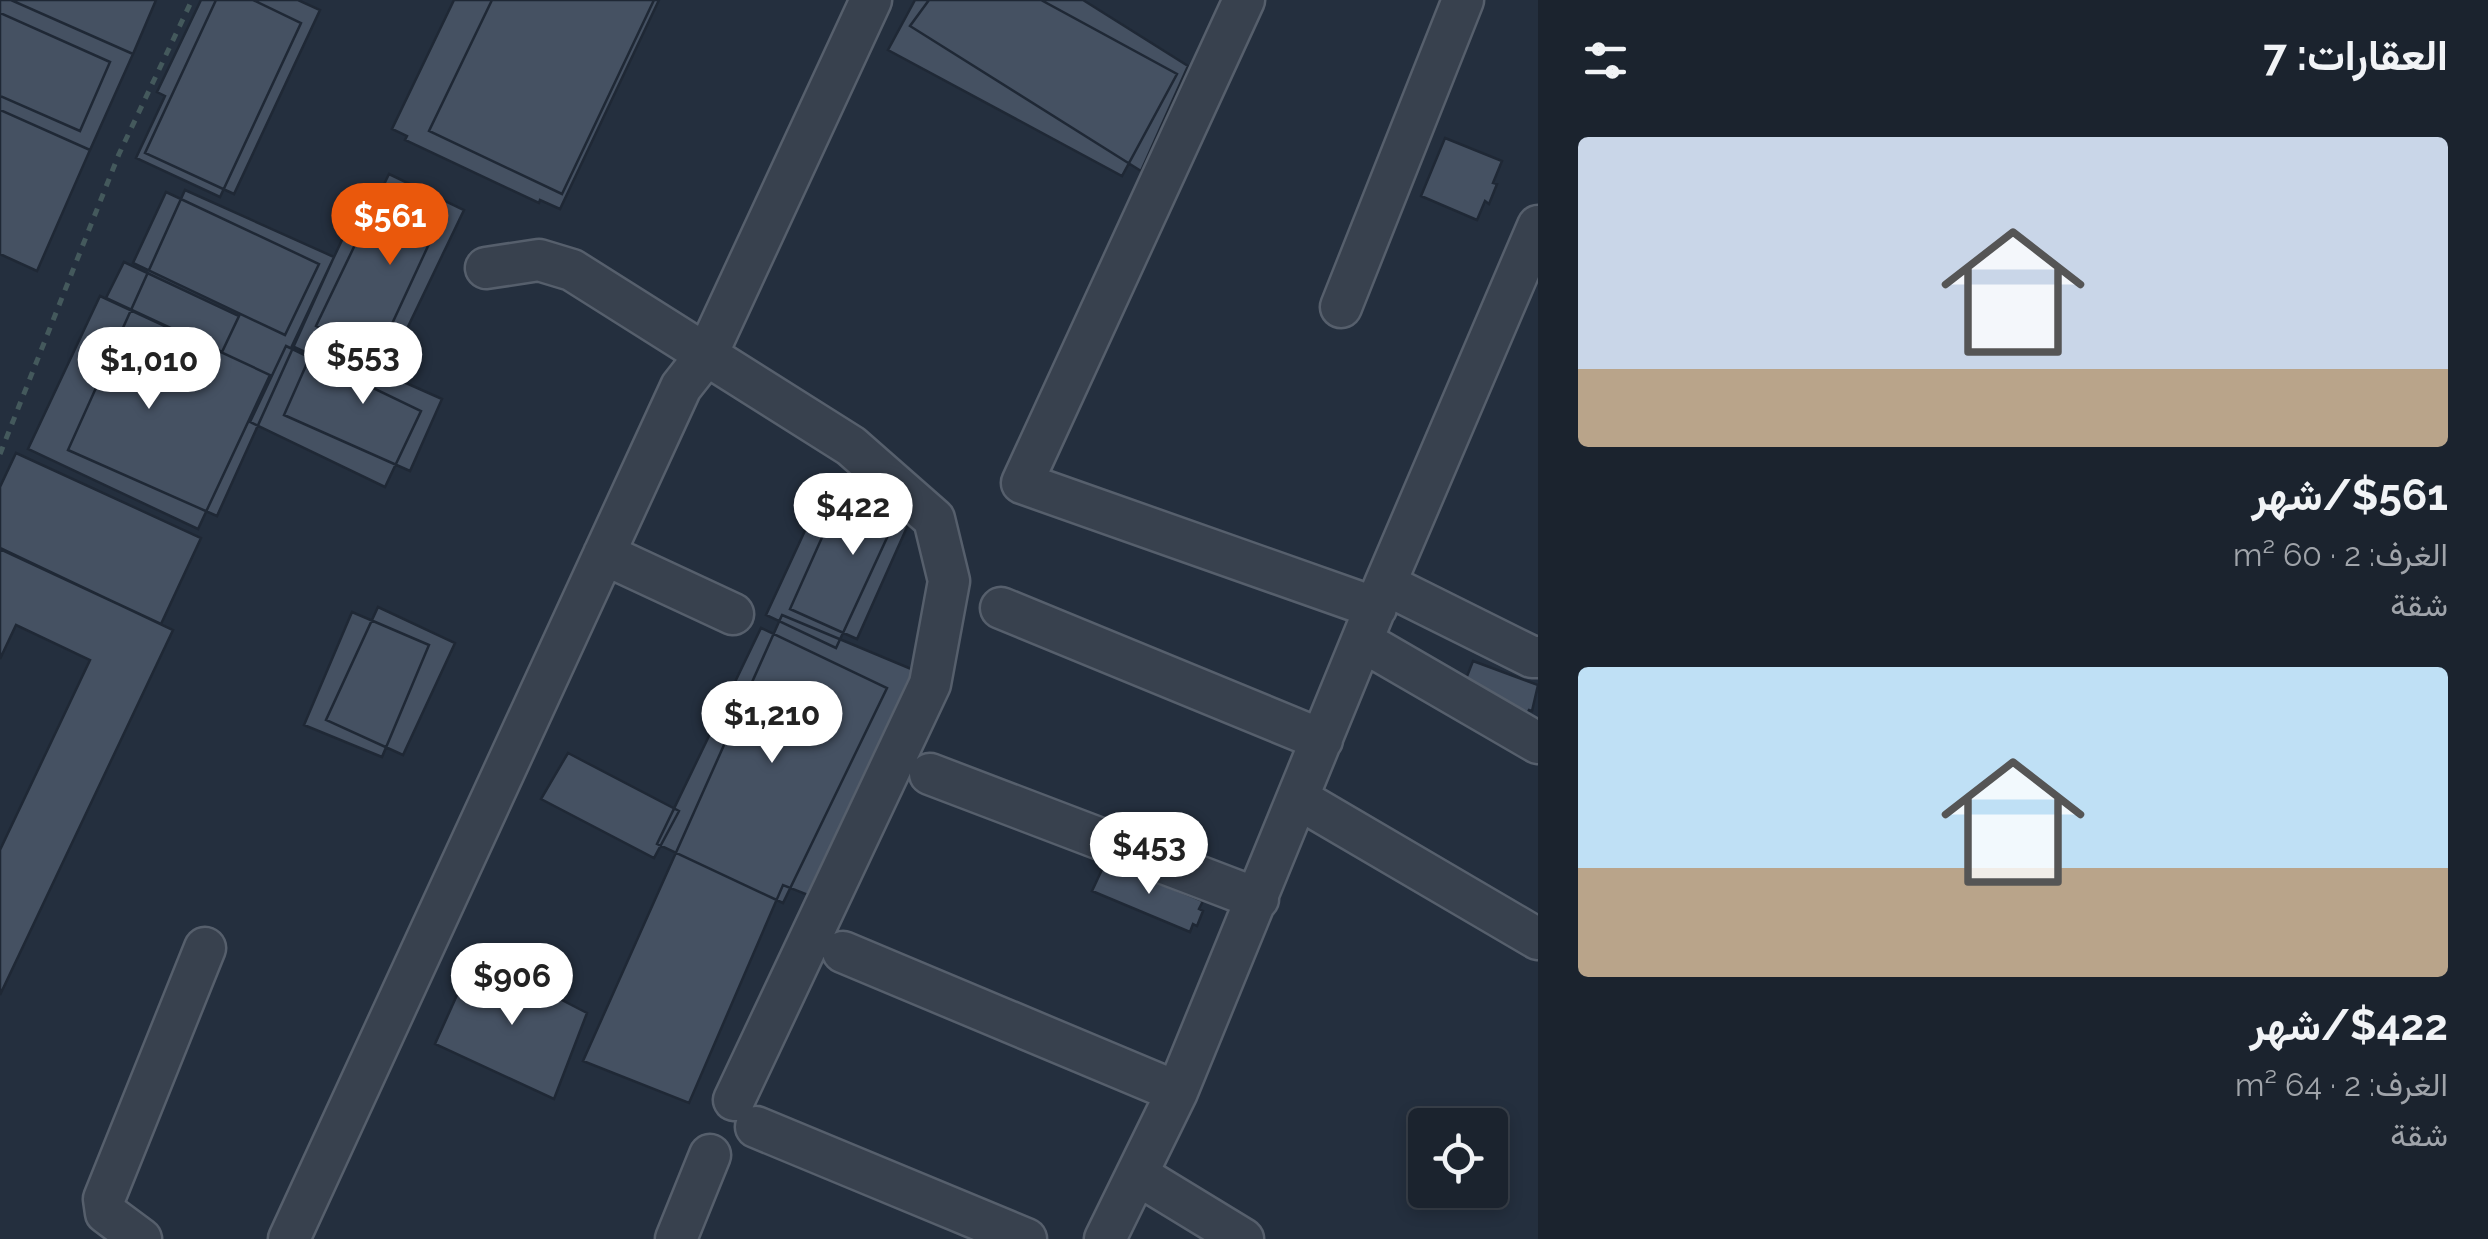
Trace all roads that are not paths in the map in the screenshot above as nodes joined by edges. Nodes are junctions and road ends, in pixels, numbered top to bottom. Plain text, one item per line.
1 (871, 0) edge
2 (1244, 0) edge
3 (1463, 0) edge
4 (1538, 226) edge
5 (486, 268) dead end
6 (1340, 307) dead end
7 (707, 354) junction
8 (604, 554) junction
9 (1001, 608) dead end
10 (1374, 611) junction
11 (733, 614) dead end
12 (1538, 656) edge
13 (1322, 740) junction
14 (1538, 743) edge
15 (930, 774) dead end
16 (1298, 799) junction
17 (1258, 899) junction
18 (1538, 939) edge
19 (205, 948) dead end
20 (843, 952) dead end
21 (1177, 1092) junction
22 (710, 1154) dead end
23 (1138, 1174) junction
24 (141, 1239) edge
25 (289, 1239) edge
26 (676, 1239) edge
27 (1026, 1239) edge
28 (1106, 1239) edge
29 (1243, 1239) edge

1 - 7 street
2 - 10 street
3 - 6 street
4 - 10 street
5 - 7 street
7 - 8 street
7 - 27 street
8 - 11 street
8 - 25 street
9 - 13 street
10 - 12 street
10 - 13 street
10 - 14 street
13 - 16 street
15 - 17 street
16 - 17 street
16 - 18 street
17 - 21 street
19 - 24 street
20 - 21 street
21 - 23 street
22 - 26 street
23 - 28 street
23 - 29 street

